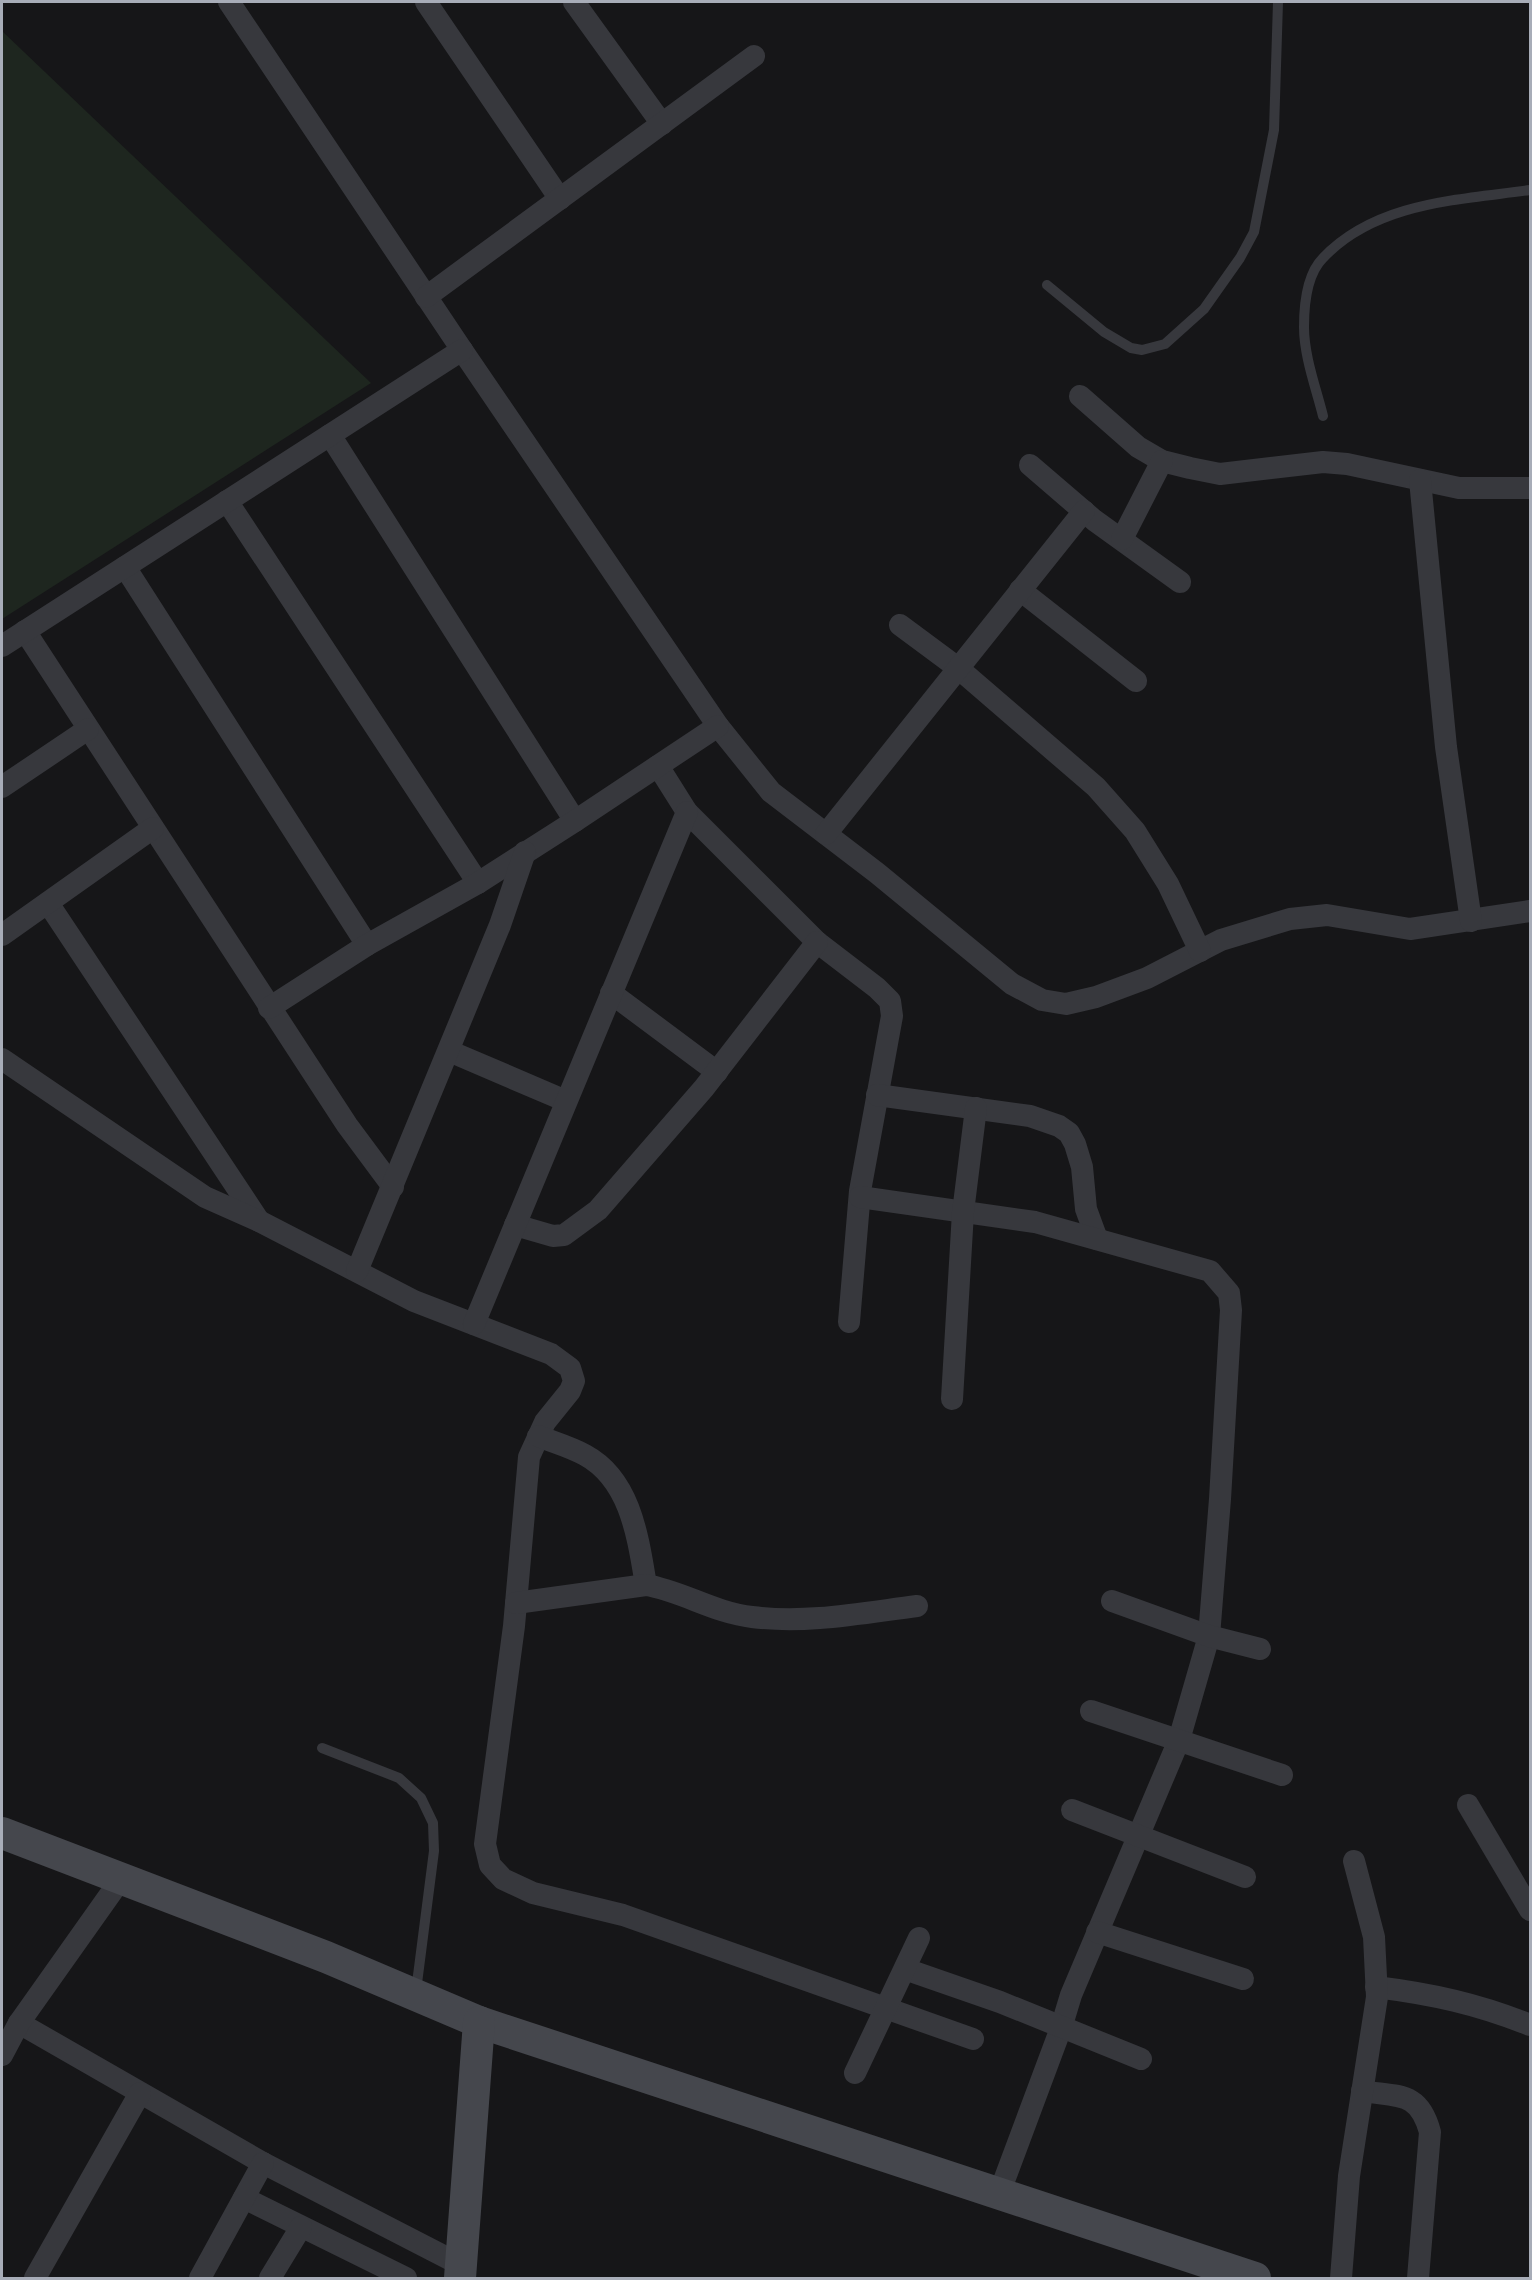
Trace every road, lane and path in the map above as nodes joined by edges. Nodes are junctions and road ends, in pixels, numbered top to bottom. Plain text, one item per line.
1 (229, 2) edge
2 (426, 2) edge
3 (574, 2) edge
4 (1278, 2) edge
5 (754, 56) dead end
6 (662, 124) junction
7 (1530, 190) edge
8 (560, 199) junction
9 (1047, 285) dead end
10 (426, 297) junction
11 (462, 350) junction
12 (1080, 396) dead end
13 (1323, 416) dead end
14 (330, 435) junction
15 (1162, 461) junction
16 (1030, 465) dead end
17 (1420, 480) junction
18 (1530, 488) edge
19 (228, 501) junction
20 (1084, 511) junction
21 (1122, 539) junction
22 (125, 567) junction
23 (1180, 582) dead end
24 (1020, 590) junction
25 (900, 625) dead end
26 (25, 631) junction
27 (2, 646) edge
28 (958, 668) junction
29 (1136, 681) dead end
30 (718, 726) junction
31 (88, 729) junction
32 (658, 766) junction
33 (2, 787) edge
34 (687, 812) junction
35 (575, 822) junction
36 (153, 828) junction
37 (826, 834) junction
38 (525, 852) junction
39 (478, 883) junction
40 (48, 903) junction
41 (1530, 911) edge
42 (1471, 921) junction
43 (2, 935) edge
44 (817, 942) junction
45 (367, 945) junction
46 (1200, 951) junction
47 (611, 993) junction
48 (269, 1008) junction
49 (449, 1051) junction
50 (2, 1059) edge
51 (717, 1072) junction
52 (877, 1095) junction
53 (566, 1101) junction
54 (976, 1108) junction
55 (393, 1187) junction
56 (860, 1197) junction
57 (963, 1212) junction
58 (260, 1221) junction
59 (515, 1225) junction
60 (1097, 1239) junction
61 (357, 1271) junction
62 (849, 1322) dead end
63 (474, 1324) junction
64 (952, 1399) dead end
65 (538, 1436) junction
66 (646, 1585) junction
67 (1112, 1601) dead end
68 (516, 1603) junction
69 (917, 1606) dead end
70 (1209, 1636) junction
71 (1260, 1649) dead end
72 (1091, 1711) dead end
73 (1179, 1740) junction
74 (322, 1748) dead end
75 (1282, 1775) dead end
76 (1468, 1805) dead end
77 (1072, 1810) dead end
78 (2, 1833) edge
79 (1138, 1834) junction
80 (1354, 1861) dead end
81 (1245, 1877) dead end
82 (121, 1879) junction
83 (1530, 1910) edge
84 (1097, 1932) junction
85 (919, 1938) dead end
86 (905, 1969) junction
87 (1243, 1978) dead end
88 (1376, 1987) junction
89 (415, 1995) junction
90 (885, 2010) junction
91 (478, 2022) junction
92 (19, 2023) junction
93 (1530, 2025) edge
94 (1061, 2028) junction
95 (973, 2039) dead end
96 (2, 2055) edge
97 (1141, 2058) dead end
98 (855, 2073) dead end
99 (1362, 2091) junction
100 (140, 2093) junction
101 (263, 2163) junction
102 (999, 2194) junction
103 (244, 2198) junction
104 (301, 2227) junction
105 (460, 2272) edge
106 (378, 2273) edge
107 (35, 2278) edge
108 (200, 2278) edge
109 (272, 2278) edge
110 (406, 2278) edge
111 (1256, 2278) edge
112 (1341, 2278) edge
113 (1418, 2278) edge

1 - 10 street
2 - 8 street
3 - 6 street
4 - 9 lane
5 - 6 street
6 - 8 street
7 - 13 lane
8 - 10 street
10 - 11 street
11 - 14 street
11 - 30 street
12 - 15 street
14 - 19 street
14 - 35 street
15 - 17 street
15 - 21 street
16 - 20 street
17 - 18 street
17 - 42 street
19 - 22 street
19 - 39 street
20 - 21 street
20 - 24 street
21 - 23 street
22 - 26 street
22 - 45 street
24 - 28 street
24 - 29 street
25 - 28 street
26 - 27 street
26 - 31 street
28 - 37 street
28 - 46 street
30 - 32 street
30 - 37 street
31 - 33 street
31 - 36 street
32 - 34 street
32 - 35 street
34 - 44 street
34 - 47 street
35 - 38 street
36 - 40 street
36 - 48 street
37 - 46 street
38 - 39 street
38 - 49 street
39 - 45 street
40 - 43 street
40 - 58 street
41 - 42 street
42 - 46 street
44 - 51 street
44 - 52 street
45 - 48 street
47 - 51 street
47 - 53 street
48 - 55 street
49 - 53 street
49 - 55 street
50 - 58 street
51 - 59 street
52 - 54 street
52 - 56 street
53 - 59 street
54 - 57 street
54 - 60 street
55 - 61 street
56 - 57 street
56 - 62 street
57 - 60 street
57 - 64 street
58 - 61 street
59 - 63 street
60 - 70 street
61 - 63 street
63 - 65 street
65 - 66 street
65 - 68 street
66 - 68 street
66 - 69 street
67 - 70 street
68 - 90 street
70 - 71 street
70 - 73 street
72 - 73 street
73 - 75 street
73 - 79 street
74 - 89 lane
76 - 83 street
77 - 79 street
78 - 82 main road
79 - 81 street
79 - 84 street
80 - 88 street
82 - 89 main road
82 - 92 street
84 - 87 street
84 - 94 street
85 - 86 street
86 - 90 street
86 - 94 street
88 - 93 street
88 - 99 street
89 - 91 main road
90 - 95 street
90 - 98 street
91 - 102 main road
91 - 105 main road
92 - 96 street
92 - 100 street
94 - 97 street
94 - 102 street
99 - 112 street
99 - 113 street
100 - 101 street
100 - 107 street
101 - 103 street
101 - 105 street
102 - 111 main road
103 - 104 street
103 - 108 street
104 - 106 street
104 - 109 street
106 - 110 street

